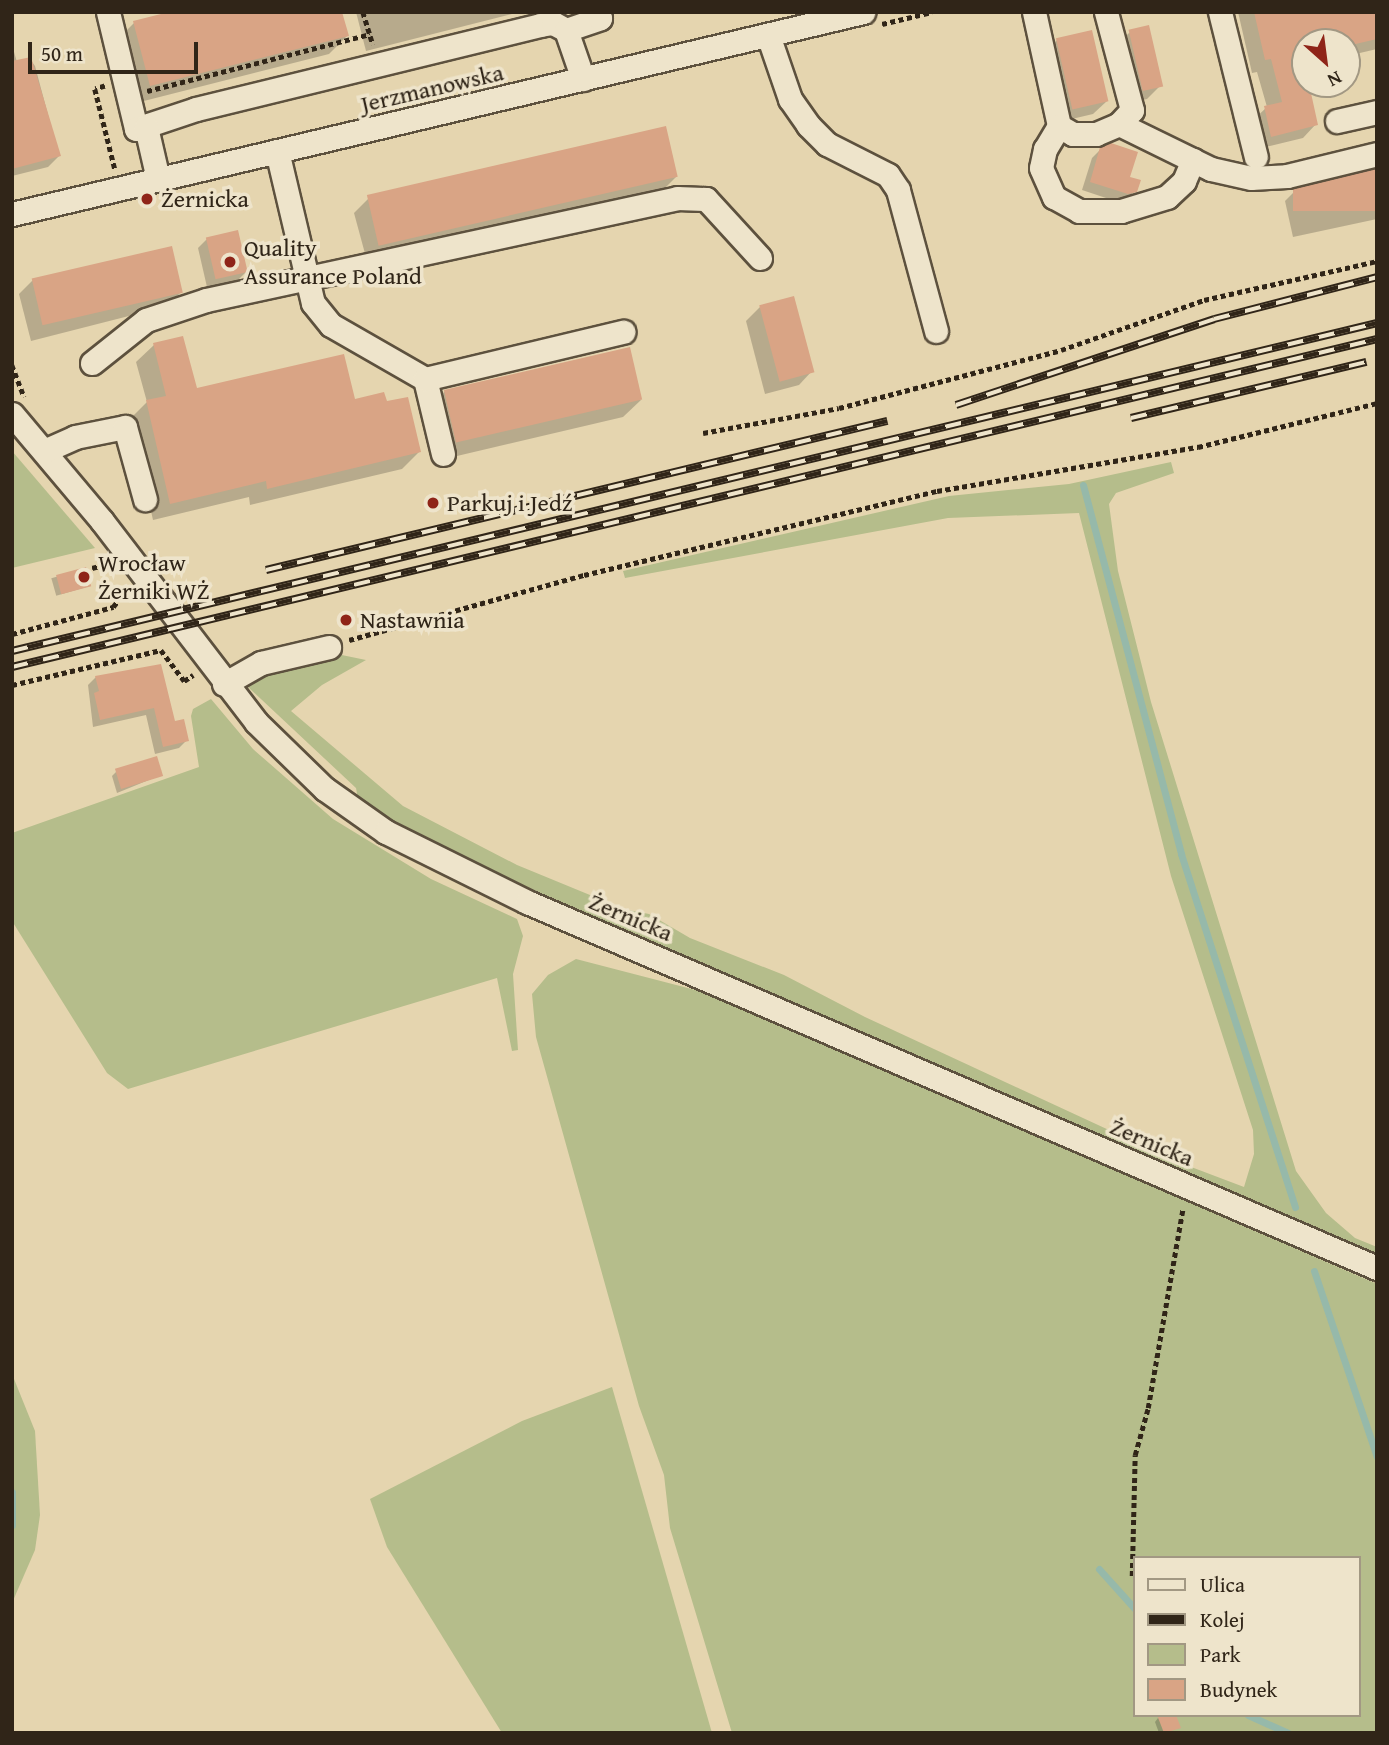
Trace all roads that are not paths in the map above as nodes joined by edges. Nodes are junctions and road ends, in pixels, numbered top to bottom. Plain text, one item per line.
1 (108, 12) edge
2 (598, 12) edge
3 (863, 12) edge
4 (1034, 12) edge
5 (1107, 12) edge
6 (1220, 12) edge
7 (566, 30) junction
8 (768, 35) junction
9 (583, 79) junction
10 (1377, 112) edge
11 (1337, 121) dead end
12 (1119, 124) junction
13 (1059, 126) junction
14 (146, 127) junction
15 (277, 151) junction
16 (1377, 154) edge
17 (1256, 158) dead end
18 (1193, 160) junction
19 (158, 179) junction
20 (12, 214) edge
21 (760, 258) dead end
22 (306, 277) junction
23 (936, 331) dead end
24 (623, 332) dead end
25 (92, 363) dead end
26 (425, 379) junction
27 (12, 414) edge
28 (44, 451) junction
29 (443, 454) dead end
30 (145, 499) dead end
31 (329, 647) road end
32 (224, 684) junction
33 (1377, 1268) edge

1 - 14 street
2 - 7 street
3 - 8 street, Jerzmanowska
4 - 13 street
5 - 12 street
6 - 17 street
7 - 9 street
7 - 14 street
8 - 9 street, Jerzmanowska
8 - 23 street
9 - 15 street, Jerzmanowska
10 - 11 street
12 - 13 street
12 - 18 street
13 - 18 street
14 - 19 street
15 - 19 street, Jerzmanowska
15 - 22 street
16 - 18 street
19 - 20 street, Jerzmanowska
21 - 22 street
22 - 25 street
22 - 26 street
24 - 26 street
26 - 29 street
27 - 28 street, Żernicka
28 - 30 street
28 - 32 street, Żernicka
31 - 32 street
32 - 33 street, Żernicka

